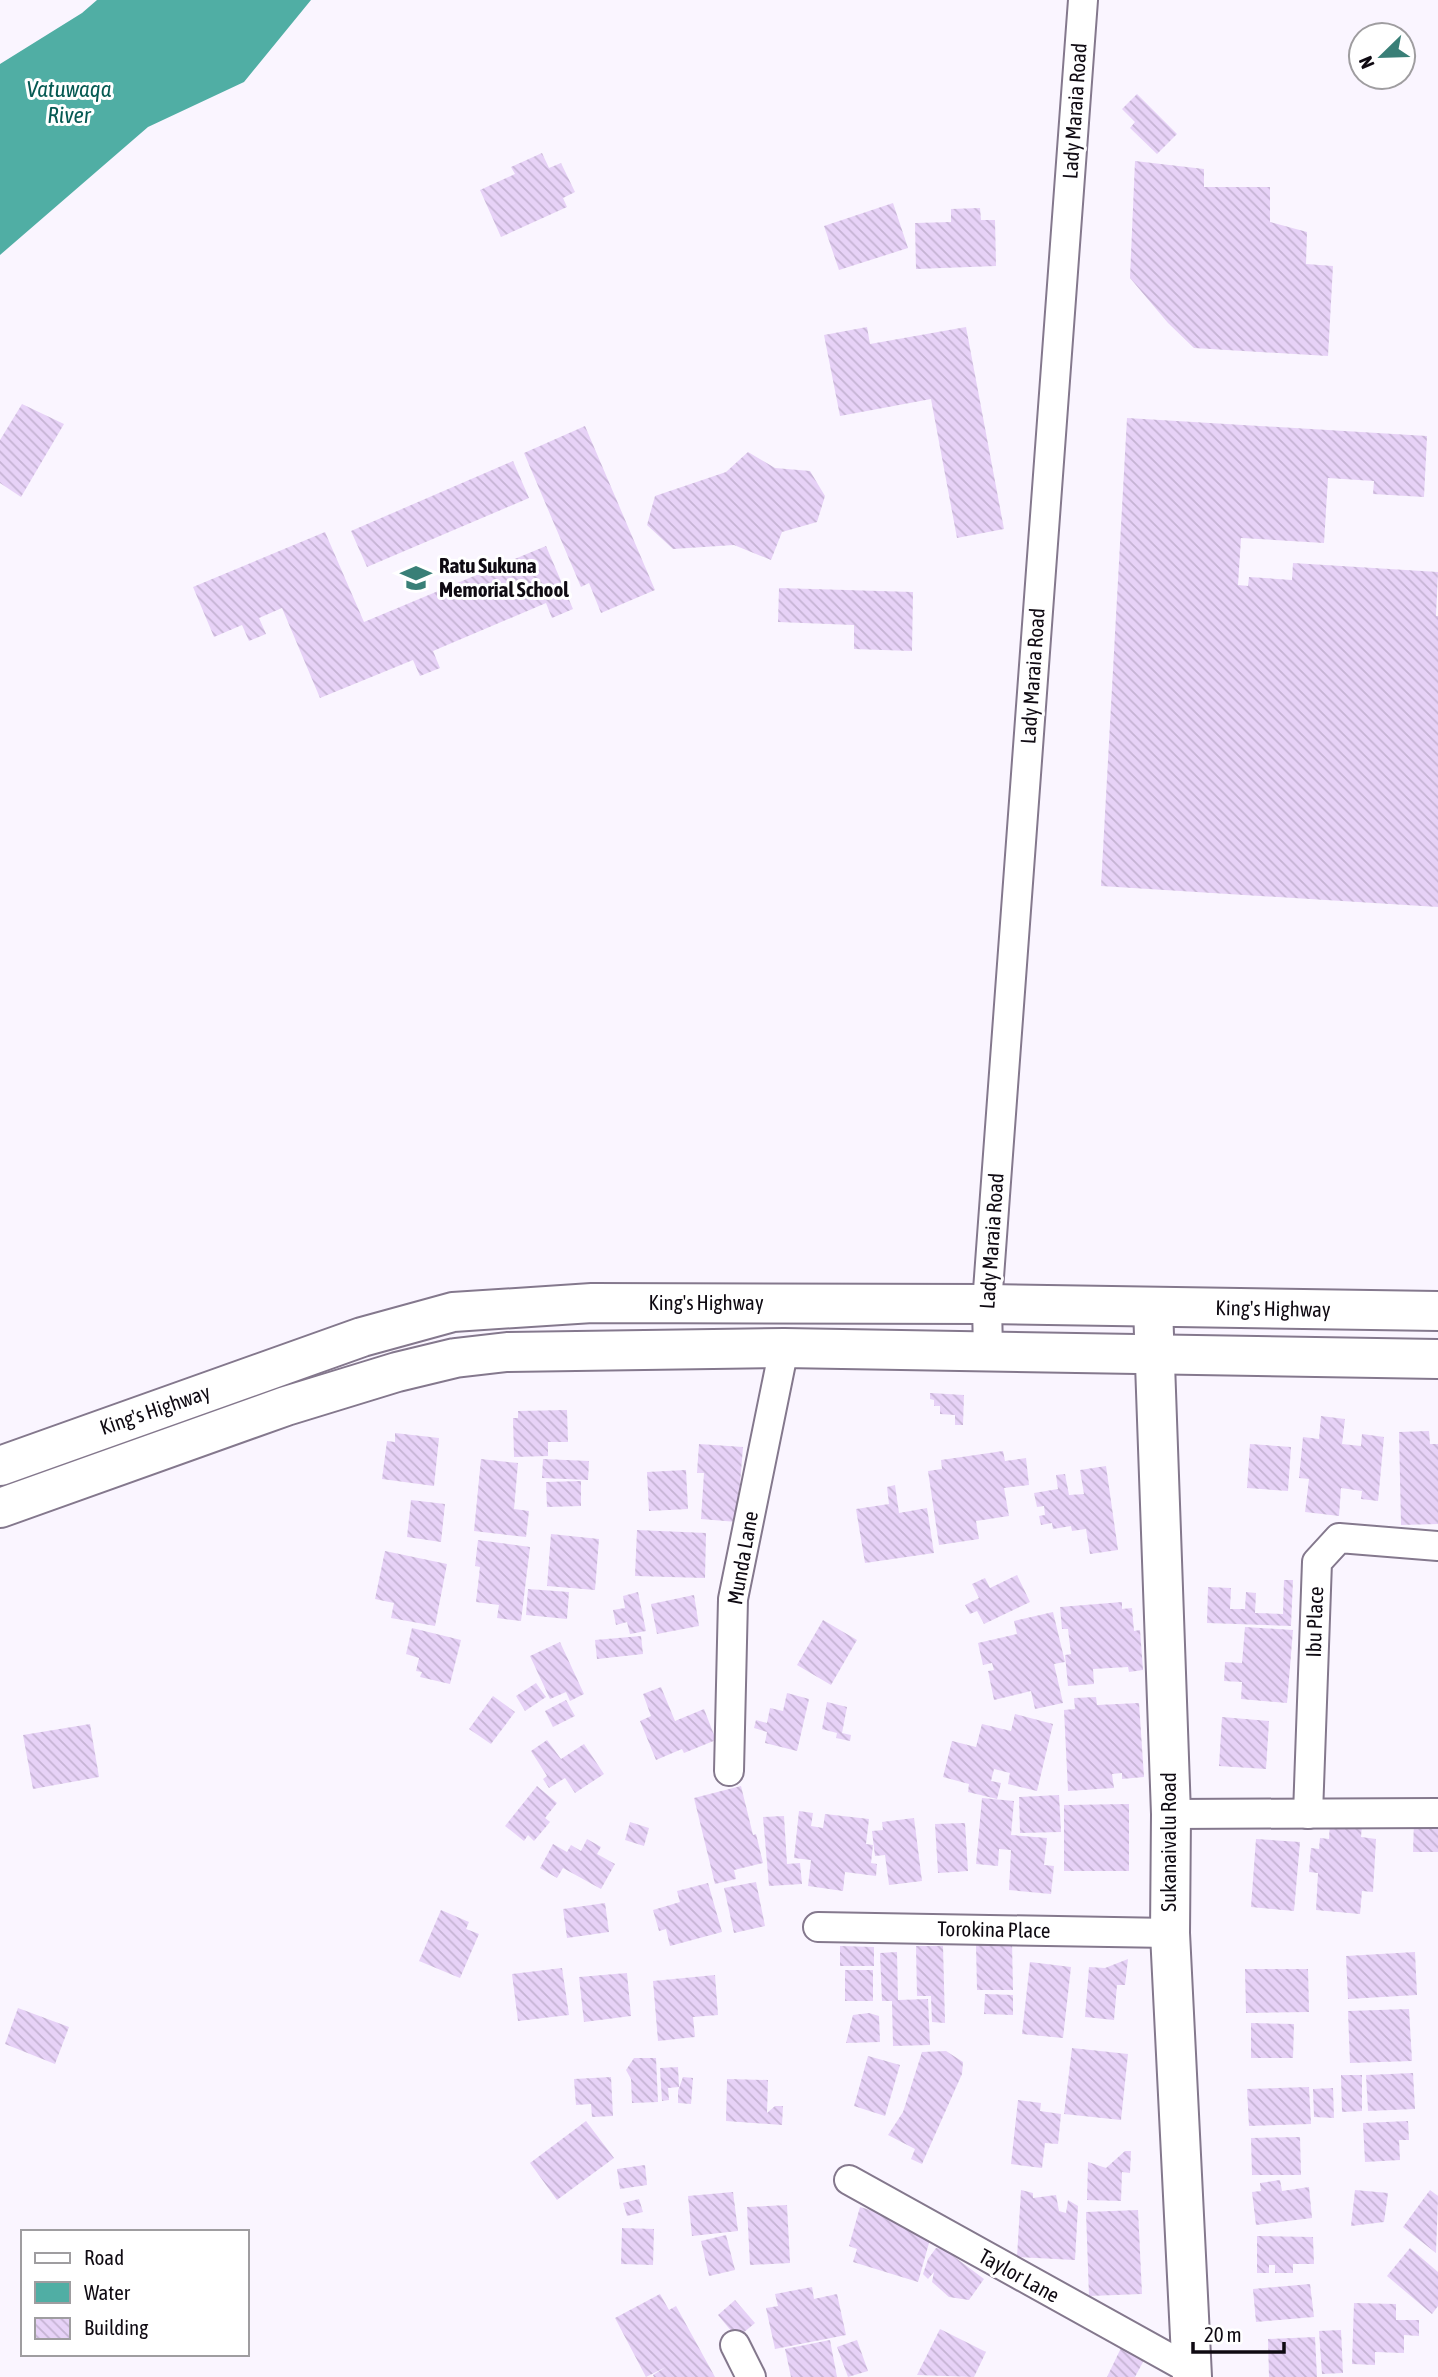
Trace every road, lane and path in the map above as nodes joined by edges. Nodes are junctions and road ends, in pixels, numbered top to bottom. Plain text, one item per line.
1 (1083, 0) edge
2 (987, 1304) junction
3 (1153, 1307) junction
4 (1438, 1311) edge
5 (784, 1348) junction
6 (988, 1352) junction
7 (1154, 1354) junction
8 (1438, 1359) edge
9 (0, 1466) edge
10 (0, 1508) edge
11 (1438, 1546) edge
12 (729, 1771) dead end
13 (1438, 1813) edge
14 (1171, 1814) junction
15 (1308, 1814) junction
16 (818, 1927) dead end
17 (1170, 1933) junction
18 (849, 2180) dead end
19 (735, 2345) dead end
20 (1191, 2374) edge
21 (751, 2377) edge

1 - 2 street, Lady Maraia Road
2 - 3 main road, King's Highway
2 - 6 street, Lady Maraia Road
2 - 9 main road, King's Highway
3 - 4 main road, King's Highway
3 - 7 main road, Sukanaivalu Road
5 - 6 main road, King's Highway
5 - 10 main road, King's Highway
5 - 12 street, Munda Lane
6 - 7 main road, King's Highway
7 - 8 main road, King's Highway
7 - 14 main road, Sukanaivalu Road
11 - 15 street, Ibu Place
13 - 15 street
14 - 15 street
14 - 17 main road, Sukanaivalu Road
16 - 17 street, Torokina Place
17 - 20 main road, Sukanaivalu Road
18 - 20 street, Taylor Lane
19 - 21 street

